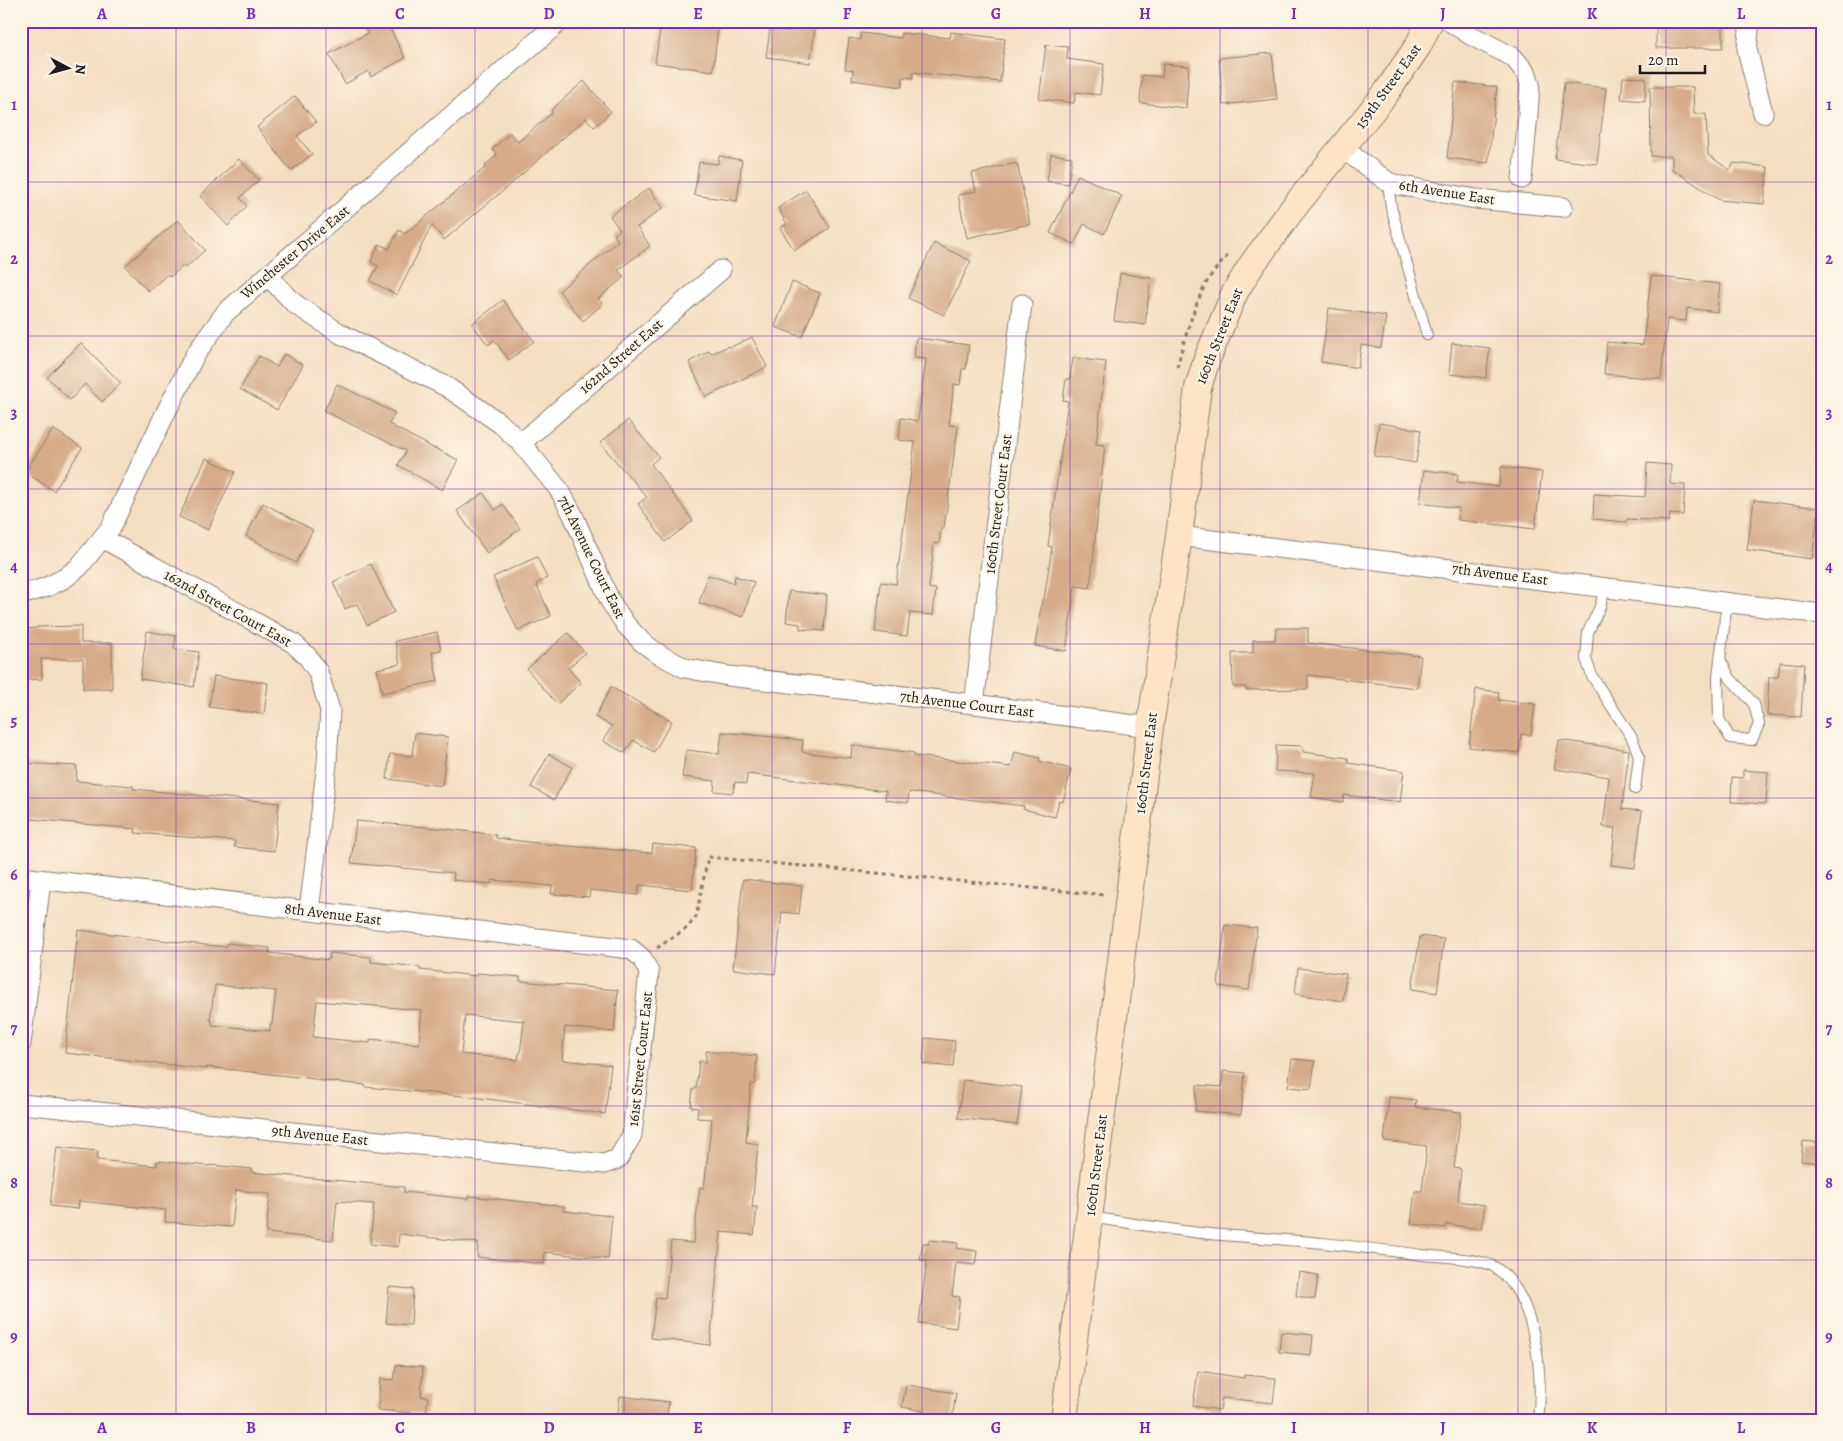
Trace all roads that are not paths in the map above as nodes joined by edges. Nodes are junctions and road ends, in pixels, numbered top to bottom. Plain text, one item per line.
1 (560, 21) edge
2 (1430, 21) edge
3 (1449, 21) edge
4 (1750, 21) edge
5 (1763, 113) dead end
6 (1342, 148) junction
7 (1522, 179) dead end
8 (1388, 182) junction
9 (1563, 206) dead end
10 (721, 270) dead end
11 (268, 276) junction
12 (1022, 304) dead end
13 (1427, 335) dead end
14 (521, 442) junction
15 (1179, 536) junction
16 (102, 538) junction
17 (1605, 587) junction
18 (21, 595) edge
19 (1727, 602) junction
20 (1822, 614) edge
21 (1720, 659) junction
22 (974, 704) junction
23 (1150, 727) junction
24 (1635, 788) dead end
25 (21, 877) edge
26 (42, 880) junction
27 (309, 911) junction
28 (642, 958) joint
29 (21, 1044) edge
30 (21, 1104) edge
31 (618, 1158) joint
32 (1089, 1217) junction
33 (1064, 1420) edge
34 (1538, 1420) edge

1 - 11 street, Winchester Drive East
2 - 6 street, 159th Street East
3 - 7 street
4 - 5 street
6 - 8 street, 6th Avenue East
6 - 15 street, 160th Street East
8 - 9 street, 6th Avenue East
8 - 13 lane
10 - 14 street, 162nd Street East
11 - 14 street, 7th Avenue Court East
11 - 16 street, Winchester Drive East
12 - 22 street, 160th Street Court East
14 - 22 street, 7th Avenue Court East
15 - 17 street, 7th Avenue East
15 - 23 street, 160th Street East
16 - 18 street
16 - 27 street, 162nd Street Court East
17 - 19 street, 7th Avenue East
17 - 24 lane
19 - 20 street, 7th Avenue East
19 - 21 lane
21 - 21 lane
22 - 23 street, 7th Avenue Court East
23 - 32 street, 160th Street East
25 - 26 street, 8th Avenue East
26 - 27 street, 8th Avenue East
26 - 29 street
27 - 28 street, 8th Avenue East
28 - 31 street, 161st Street Court East
30 - 31 street, 9th Avenue East
32 - 33 street, 160th Street East
32 - 34 lane

